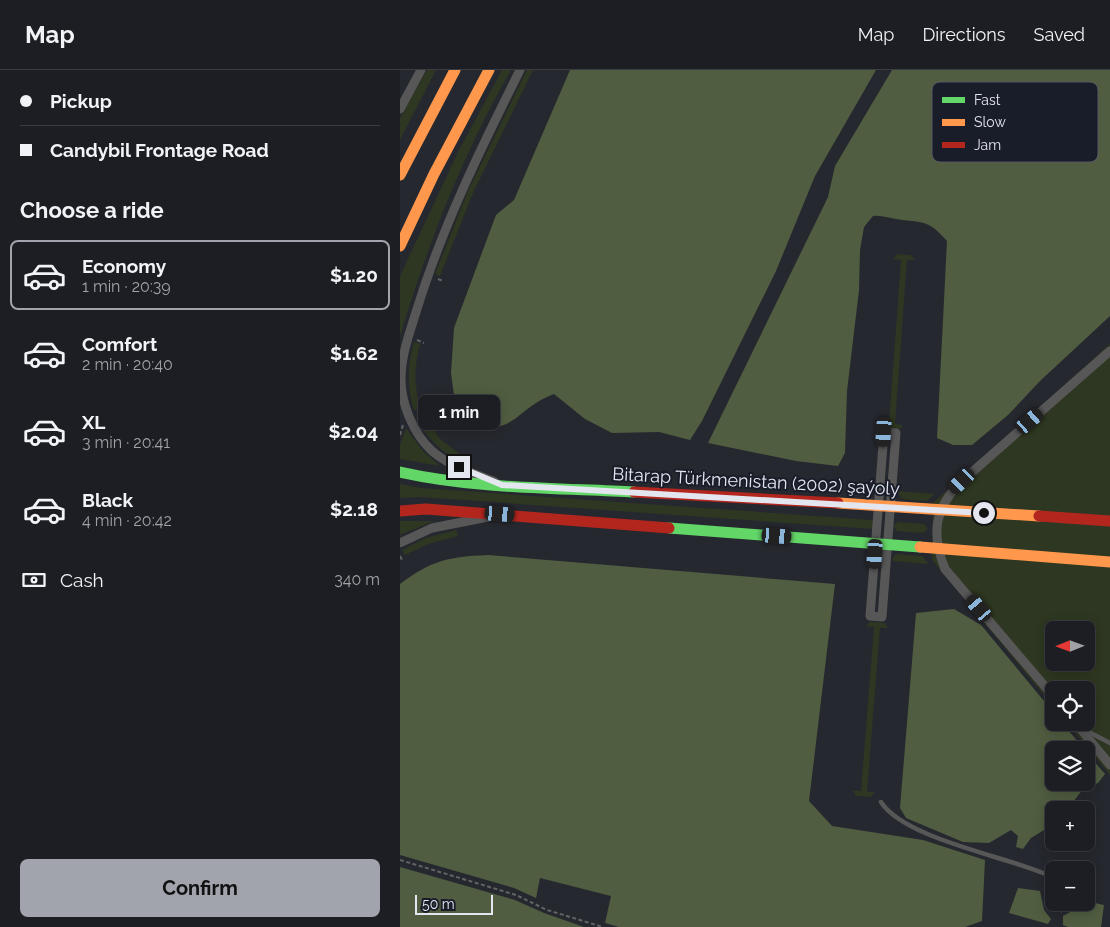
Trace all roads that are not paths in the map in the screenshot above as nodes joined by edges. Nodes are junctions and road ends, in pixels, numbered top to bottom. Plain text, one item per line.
1 (421, 70) edge
2 (455, 70) edge
3 (489, 70) edge
4 (520, 70) edge
5 (400, 108) edge
6 (400, 175) edge
7 (400, 246) edge
8 (1110, 351) edge
9 (1110, 356) edge
10 (1099, 362) junction
11 (400, 472) edge
12 (502, 485) junction
13 (884, 506) junction
14 (940, 510) junction
15 (400, 511) edge
16 (500, 514) junction
17 (1110, 521) edge
18 (400, 543) edge
19 (881, 545) junction
20 (937, 549) junction
21 (1110, 562) edge
22 (1045, 686) edge
23 (1082, 731) edge
24 (1088, 731) edge
25 (1110, 743) edge
26 (1110, 765) edge
27 (881, 802) dead end
28 (1043, 873) dead end

1 - 5 street
2 - 6 street
3 - 7 street
4 - 12 street
8 - 10 street
9 - 10 lane
10 - 14 street
11 - 12 street, Bitarap Türkmenistan (2002) şaýoly
12 - 13 street, Bitarap Türkmenistan (2002) şaýoly
13 - 13 street
13 - 14 street, Bitarap Türkmenistan (2002) şaýoly
13 - 19 street
14 - 17 street, Bitarap Türkmenistan (2002) şaýoly
14 - 20 street
15 - 16 street
16 - 18 street
16 - 19 street
19 - 19 street
19 - 20 street
20 - 21 street
20 - 22 street
23 - 26 street
24 - 25 lane
27 - 28 lane

